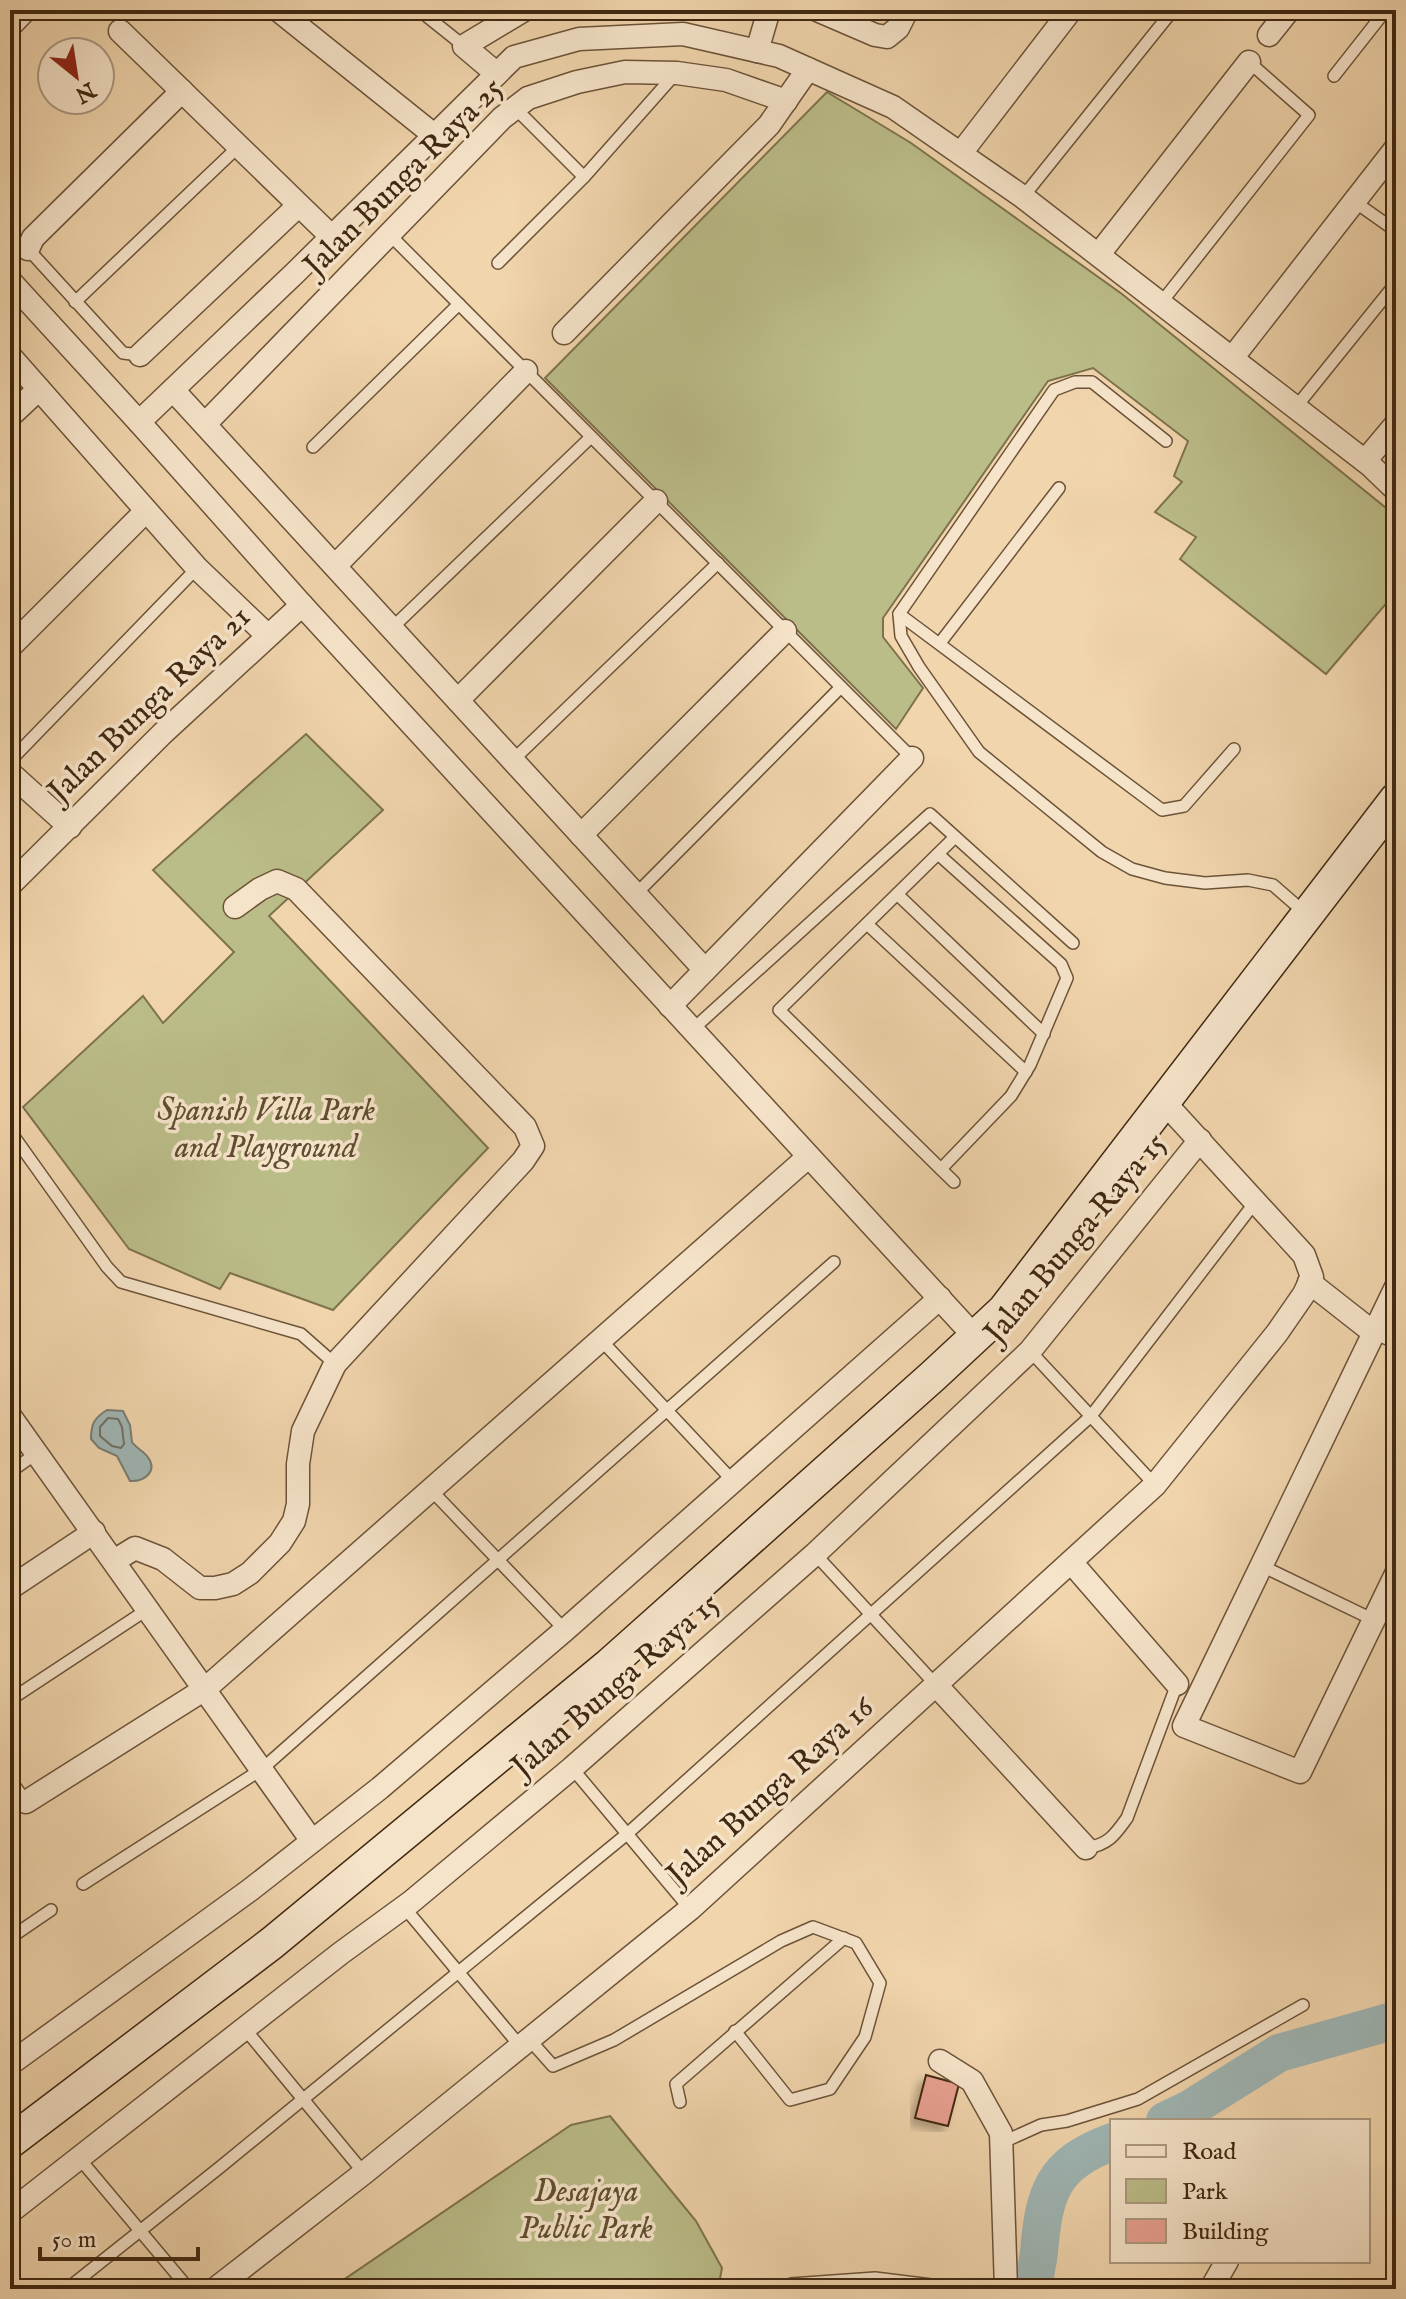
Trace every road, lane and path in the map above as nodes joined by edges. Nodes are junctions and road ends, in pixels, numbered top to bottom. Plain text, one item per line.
1 (33, 10) edge
2 (278, 10) edge
3 (419, 10) edge
4 (524, 10) edge
5 (769, 10) edge
6 (817, 10) edge
7 (907, 10) edge
8 (1071, 10) edge
9 (1173, 10) edge
10 (1289, 10) edge
11 (1386, 10) edge
12 (120, 31) dead end
13 (10, 34) edge
14 (1269, 35) dead end
15 (464, 46) junction
16 (757, 51) junction
17 (1249, 62) joint
18 (808, 69) junction
19 (677, 73) junction
20 (497, 74) junction
21 (1334, 76) dead end
22 (182, 91) junction
23 (786, 101) junction
24 (515, 108) junction
25 (434, 135) junction
26 (238, 147) junction
27 (1396, 148) edge
28 (961, 153) junction
29 (584, 177) junction
30 (1023, 197) junction
31 (1355, 202) junction
32 (298, 206) junction
33 (1396, 231) edge
34 (389, 234) junction
35 (332, 237) junction
36 (28, 249) joint
37 (1099, 254) junction
38 (498, 263) dead end
39 (10, 281) edge
40 (1396, 283) edge
41 (75, 302) junction
42 (1161, 303) junction
43 (459, 304) junction
44 (564, 333) dead end
45 (140, 355) joint
46 (10, 356) edge
47 (1233, 357) junction
48 (526, 371) junction
49 (39, 389) junction
50 (173, 390) junction
51 (1296, 407) junction
52 (10, 416) edge
53 (139, 422) junction
54 (205, 424) junction
55 (1396, 424) edge
56 (591, 437) junction
57 (1166, 441) dead end
58 (313, 447) dead end
59 (1365, 461) junction
60 (1059, 488) dead end
61 (1396, 490) edge
62 (656, 501) junction
63 (146, 511) junction
64 (718, 563) junction
65 (335, 566) junction
66 (197, 568) junction
67 (302, 605) junction
68 (899, 614) junction
69 (392, 628) junction
70 (785, 631) junction
71 (267, 635) junction
72 (940, 643) junction
73 (10, 647) edge
74 (841, 687) junction
75 (458, 700) junction
76 (1234, 749) dead end
77 (912, 758) joint
78 (513, 760) junction
79 (10, 761) edge
80 (10, 773) edge
81 (1396, 799) edge
82 (70, 827) junction
83 (581, 835) junction
84 (955, 837) junction
85 (938, 854) junction
86 (10, 885) edge
87 (636, 894) junction
88 (897, 894) junction
89 (235, 907) dead end
90 (1308, 915) junction
91 (867, 924) junction
92 (1073, 943) dead end
93 (705, 970) junction
94 (670, 1006) junction
95 (692, 1030) junction
96 (1044, 1034) junction
97 (1026, 1072) junction
98 (1164, 1102) junction
99 (10, 1131) edge
100 (1200, 1140) junction
101 (808, 1157) junction
102 (941, 1169) junction
103 (954, 1182) dead end
104 (1256, 1201) junction
105 (834, 1262) dead end
106 (1309, 1282) junction
107 (1396, 1287) edge
108 (940, 1298) junction
109 (1374, 1333) junction
110 (975, 1337) junction
111 (601, 1340) junction
112 (1396, 1343) edge
113 (1030, 1351) junction
114 (335, 1364) junction
115 (666, 1411) junction
116 (10, 1416) edge
117 (1091, 1416) junction
118 (37, 1453) junction
119 (10, 1472) edge
120 (733, 1481) junction
121 (1155, 1485) junction
122 (432, 1491) junction
123 (94, 1532) junction
124 (815, 1554) junction
125 (498, 1560) junction
126 (114, 1561) junction
127 (1071, 1562) junction
128 (1262, 1566) junction
129 (1396, 1574) edge
130 (10, 1588) edge
131 (148, 1609) junction
132 (872, 1615) junction
133 (1374, 1620) junction
134 (565, 1630) junction
135 (1177, 1684) joint
136 (936, 1685) junction
137 (205, 1689) junction
138 (10, 1700) edge
139 (572, 1768) junction
140 (262, 1769) junction
141 (10, 1779) edge
142 (26, 1802) joint
143 (627, 1834) junction
144 (312, 1841) junction
145 (1086, 1848) joint
146 (83, 1884) dead end
147 (404, 1907) junction
148 (690, 1909) junction
149 (51, 1910) dead end
150 (10, 1938) edge
151 (844, 1938) junction
152 (459, 1971) junction
153 (1303, 2005) dead end
154 (245, 2029) junction
155 (735, 2031) junction
156 (524, 2043) junction
157 (940, 2061) dead end
158 (10, 2064) edge
159 (304, 2099) junction
160 (680, 2102) dead end
161 (10, 2142) edge
162 (1001, 2143) junction
163 (79, 2158) junction
164 (364, 2173) junction
165 (10, 2212) edge
166 (140, 2231) junction
167 (1226, 2263) edge
168 (791, 2284) dead end
169 (67, 2289) edge
170 (189, 2289) edge
171 (215, 2289) edge
172 (964, 2289) edge
173 (1006, 2289) edge
174 (1211, 2289) edge

1 - 13 lane
2 - 25 street
3 - 15 lane
4 - 15 street
5 - 16 street
6 - 7 street
8 - 28 street
9 - 30 lane
10 - 14 street
11 - 21 lane
12 - 22 street
15 - 20 street
16 - 18 street
16 - 20 street
17 - 37 street
17 - 42 lane
18 - 23 street
18 - 28 street
19 - 23 street, Jalan Bunga Raya 25
19 - 24 street, Jalan Bunga Raya 25
19 - 29 lane
20 - 25 street
22 - 26 street
22 - 36 street
23 - 44 street
24 - 29 lane
24 - 34 street, Jalan Bunga Raya 25
25 - 35 street
26 - 32 street
26 - 41 lane
27 - 31 street
28 - 30 street
29 - 38 lane
30 - 37 street
31 - 33 lane
31 - 47 street
32 - 35 street
32 - 45 street
34 - 43 lane
34 - 54 street, Jalan Bunga Raya 25
35 - 50 street
36 - 41 lane
37 - 42 street
39 - 53 street
40 - 51 lane
41 - 45 lane
42 - 47 street
43 - 48 lane
43 - 58 lane
46 - 49 street
47 - 51 street
48 - 56 lane
48 - 65 street
49 - 52 street
49 - 63 street
50 - 53 street
50 - 54 street
51 - 59 street
53 - 67 street
54 - 65 street
55 - 59 street
56 - 62 lane
56 - 69 lane
57 - 68 lane
59 - 61 street
60 - 72 lane
62 - 64 lane
62 - 75 street
63 - 66 street
63 - 73 street
64 - 70 lane
64 - 78 lane
65 - 69 street
66 - 71 street
66 - 79 lane
67 - 71 street, Jalan Bunga Raya 21
67 - 94 street
68 - 72 lane
68 - 90 lane
69 - 75 street
70 - 74 lane
70 - 83 street
71 - 82 street, Jalan Bunga Raya 21
72 - 76 lane
74 - 77 lane
74 - 87 lane
75 - 78 street
77 - 93 street
78 - 83 street
80 - 82 street
81 - 90 street
82 - 86 street, Jalan Bunga Raya 21
83 - 87 street
84 - 85 lane
84 - 92 lane
84 - 95 lane
85 - 88 lane
85 - 96 lane
87 - 93 street
88 - 91 lane
88 - 96 lane
89 - 114 street
90 - 98 street
91 - 97 lane
91 - 102 lane
93 - 94 street
94 - 95 street
95 - 101 street
96 - 97 lane
97 - 102 lane
98 - 100 street
98 - 110 street
99 - 114 lane
100 - 104 street
100 - 113 street, Jalan Bunga Raya 15
101 - 108 street
101 - 111 street
102 - 103 lane
104 - 106 street
104 - 117 lane
105 - 115 lane
106 - 109 street
106 - 121 street, Jalan Bunga Raya 16
107 - 109 street
108 - 110 street
108 - 120 street
109 - 112 lane
109 - 128 street
110 - 161 street
111 - 115 lane
111 - 122 street
113 - 117 lane
113 - 124 street, Jalan Bunga Raya 15
114 - 126 street
115 - 120 lane
115 - 125 lane
116 - 118 street
117 - 121 lane
117 - 132 lane
118 - 119 lane
118 - 123 street
120 - 134 street
121 - 127 street, Jalan Bunga Raya 16
122 - 125 lane
122 - 137 street
123 - 126 street
123 - 130 street
124 - 132 lane
124 - 139 street, Jalan Bunga Raya 15
125 - 134 lane
125 - 140 lane
126 - 131 street
127 - 135 street
127 - 136 street, Jalan Bunga Raya 16
128 - 133 lane
128 - 133 street
129 - 133 street
131 - 137 street
131 - 138 lane
132 - 136 lane
132 - 143 lane
134 - 144 street
135 - 145 lane
136 - 145 street
136 - 148 street, Jalan Bunga Raya 16
137 - 140 street
137 - 142 street
139 - 143 lane
139 - 147 street, Jalan Bunga Raya 15
140 - 144 street
140 - 146 lane
141 - 142 lane
143 - 148 lane
143 - 152 lane
144 - 158 street
147 - 152 lane
147 - 154 street, Jalan Bunga Raya 15
148 - 156 street, Jalan Bunga Raya 16
149 - 150 lane
151 - 155 lane
151 - 155 lane
151 - 156 lane
152 - 156 lane
152 - 159 lane
153 - 162 lane
154 - 159 lane
154 - 163 street, Jalan Bunga Raya 15
155 - 160 lane
156 - 164 street, Jalan Bunga Raya 16
157 - 162 street
159 - 164 lane
159 - 166 lane
162 - 173 street
163 - 165 street, Jalan Bunga Raya 15
163 - 166 lane
164 - 171 street, Jalan Bunga Raya 16
166 - 169 lane
166 - 170 lane
167 - 174 street
168 - 172 lane

